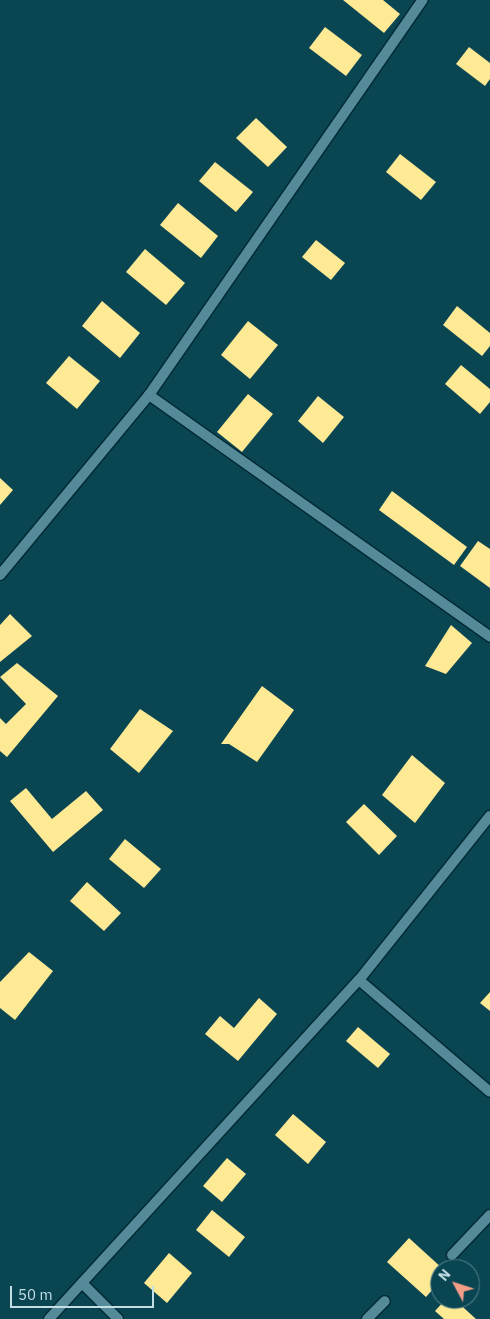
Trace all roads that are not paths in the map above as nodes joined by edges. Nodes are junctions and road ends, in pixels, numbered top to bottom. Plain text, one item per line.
1 (424, 0) edge
2 (149, 395) junction
3 (0, 575) edge
4 (490, 636) edge
5 (490, 816) edge
6 (360, 980) junction
7 (490, 1092) edge
8 (490, 1215) edge
9 (452, 1255) dead end
10 (82, 1283) junction
11 (384, 1301) dead end
12 (49, 1319) edge
13 (118, 1319) edge
14 (367, 1319) edge

1 - 2 street
2 - 3 street
2 - 4 street
5 - 6 street
6 - 7 street
6 - 10 street
8 - 9 street
10 - 12 street
10 - 13 street
11 - 14 street

